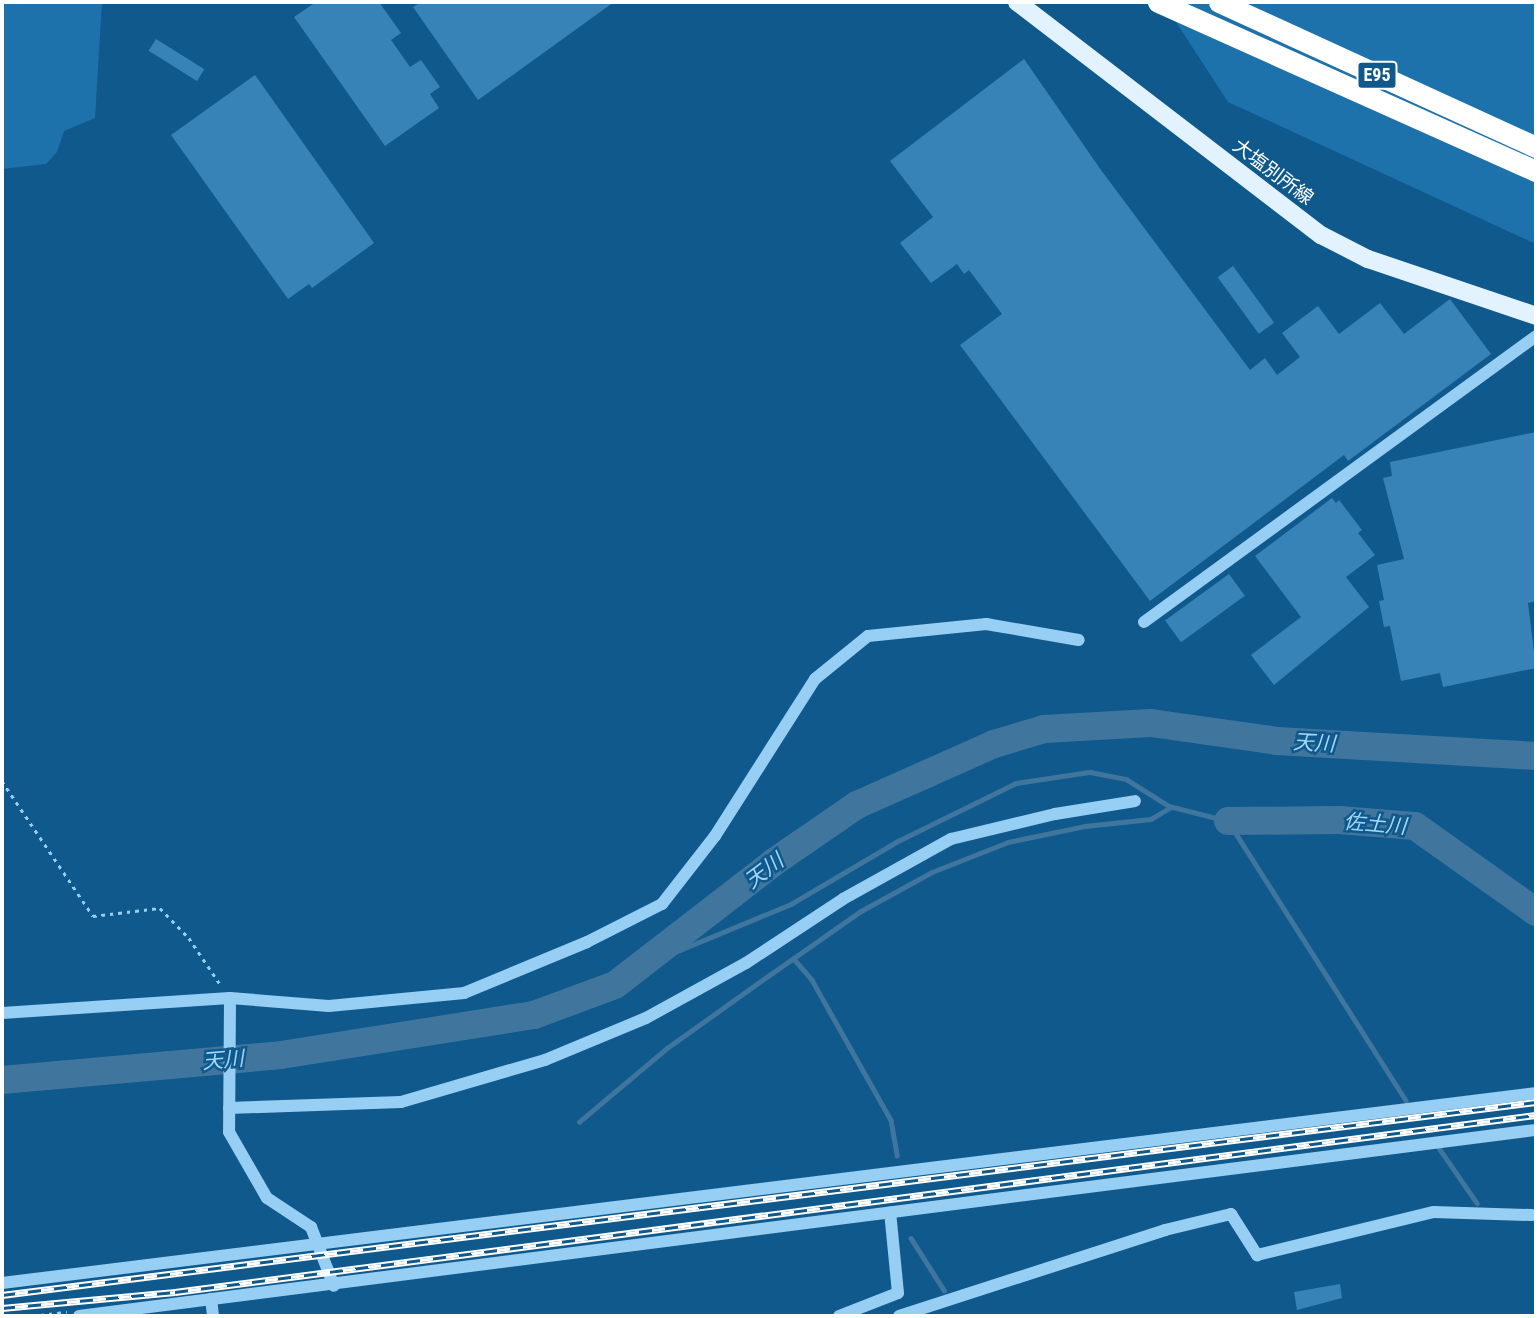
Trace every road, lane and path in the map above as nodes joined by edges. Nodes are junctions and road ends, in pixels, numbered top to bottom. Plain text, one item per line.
1 (1017, 2) edge
2 (1158, 2) edge
3 (1219, 2) edge
4 (1536, 146) edge
5 (1536, 171) edge
6 (1536, 316) edge
7 (1536, 336) edge
8 (1144, 622) dead end
9 (1079, 640) dead end
10 (2, 781) edge
11 (1135, 801) dead end
12 (229, 1005) junction
13 (2, 1013) edge
14 (1536, 1093) edge
15 (229, 1108) junction
16 (1536, 1130) edge
17 (890, 1212) junction
18 (1532, 1215) dead end
19 (320, 1243) junction
20 (2, 1283) edge
21 (334, 1286) junction
22 (211, 1299) junction
23 (79, 1316) edge
24 (213, 1316) edge
25 (839, 1316) edge
26 (899, 1316) edge

1 - 6 main road, 大塩別所線
2 - 5 highway, E95
3 - 4 highway, E95
7 - 8 street
9 - 12 street
10 - 12 path
11 - 15 street
12 - 13 street
12 - 15 street
14 - 19 street
15 - 19 street
16 - 17 street
17 - 21 street
17 - 25 street
18 - 26 street
19 - 20 street
19 - 21 street
21 - 22 street
22 - 23 street
22 - 24 street

